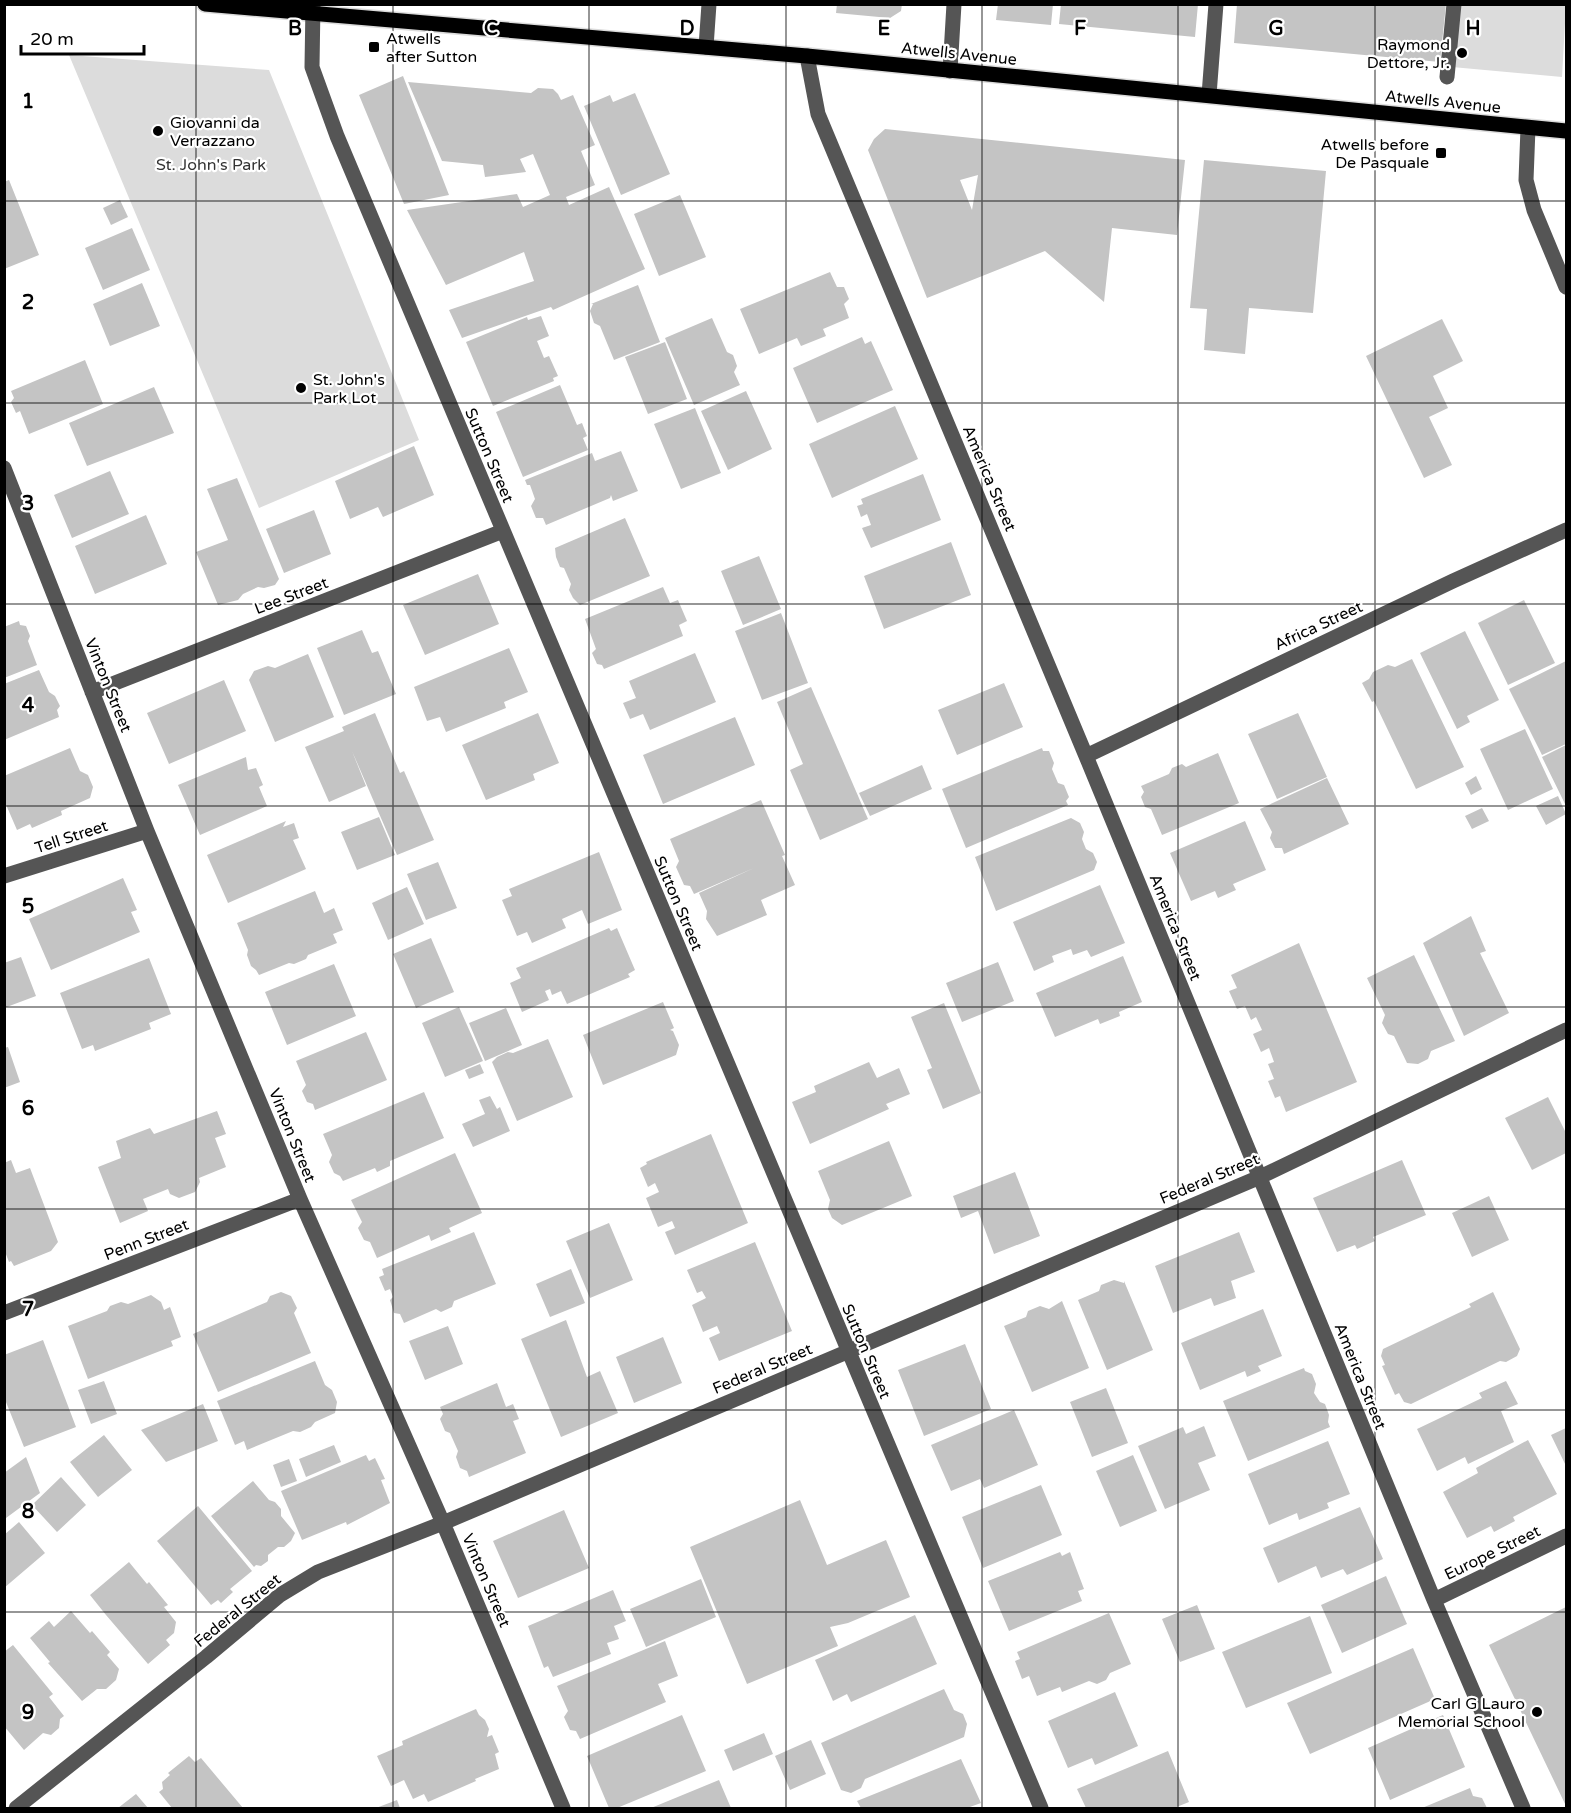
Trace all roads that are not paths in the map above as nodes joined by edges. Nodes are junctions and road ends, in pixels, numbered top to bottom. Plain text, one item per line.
1 (205, 4) edge
2 (709, 4) edge
3 (954, 4) edge
4 (1216, 4) edge
5 (1454, 4) edge
6 (313, 9) edge
7 (706, 47) junction
8 (807, 56) junction
9 (950, 71) junction
10 (1447, 77) dead end
11 (1209, 95) junction
12 (1528, 128) junction
13 (1566, 131) edge
14 (1566, 287) edge
15 (4, 468) edge
16 (1566, 530) edge
17 (503, 531) junction
18 (92, 692) junction
19 (1086, 756) junction
20 (147, 831) junction
21 (4, 876) edge
22 (1566, 1030) edge
23 (1260, 1177) junction
24 (300, 1199) junction
25 (4, 1313) edge
26 (848, 1351) junction
27 (443, 1523) junction
28 (1566, 1536) edge
29 (1434, 1600) junction
30 (16, 1809) edge
31 (563, 1809) edge
32 (1041, 1809) edge
33 (1523, 1809) edge

1 - 6 main road, Atwells Avenue
2 - 7 street
3 - 9 street
4 - 11 street
5 - 10 street
6 - 7 main road, Atwells Avenue
6 - 17 street, Sutton Street
7 - 8 main road, Atwells Avenue
8 - 9 main road, Atwells Avenue
8 - 19 street, America Street
9 - 11 main road, Atwells Avenue
11 - 12 main road, Atwells Avenue
12 - 13 main road, Atwells Avenue
12 - 14 street
15 - 18 street, Vinton Street
16 - 19 street, Africa Street
17 - 18 street, Lee Street
17 - 26 street, Sutton Street
18 - 20 street, Vinton Street
19 - 23 street, America Street
20 - 21 street, Tell Street
20 - 24 street, Vinton Street
22 - 23 street, Federal Street
23 - 26 street, Federal Street
23 - 29 street, America Street
24 - 25 street, Penn Street
24 - 27 street, Vinton Street
26 - 27 street, Federal Street
26 - 32 street, Sutton Street
27 - 30 street, Federal Street
27 - 31 street, Vinton Street
28 - 29 street, Europe Street
29 - 33 street, America Street

